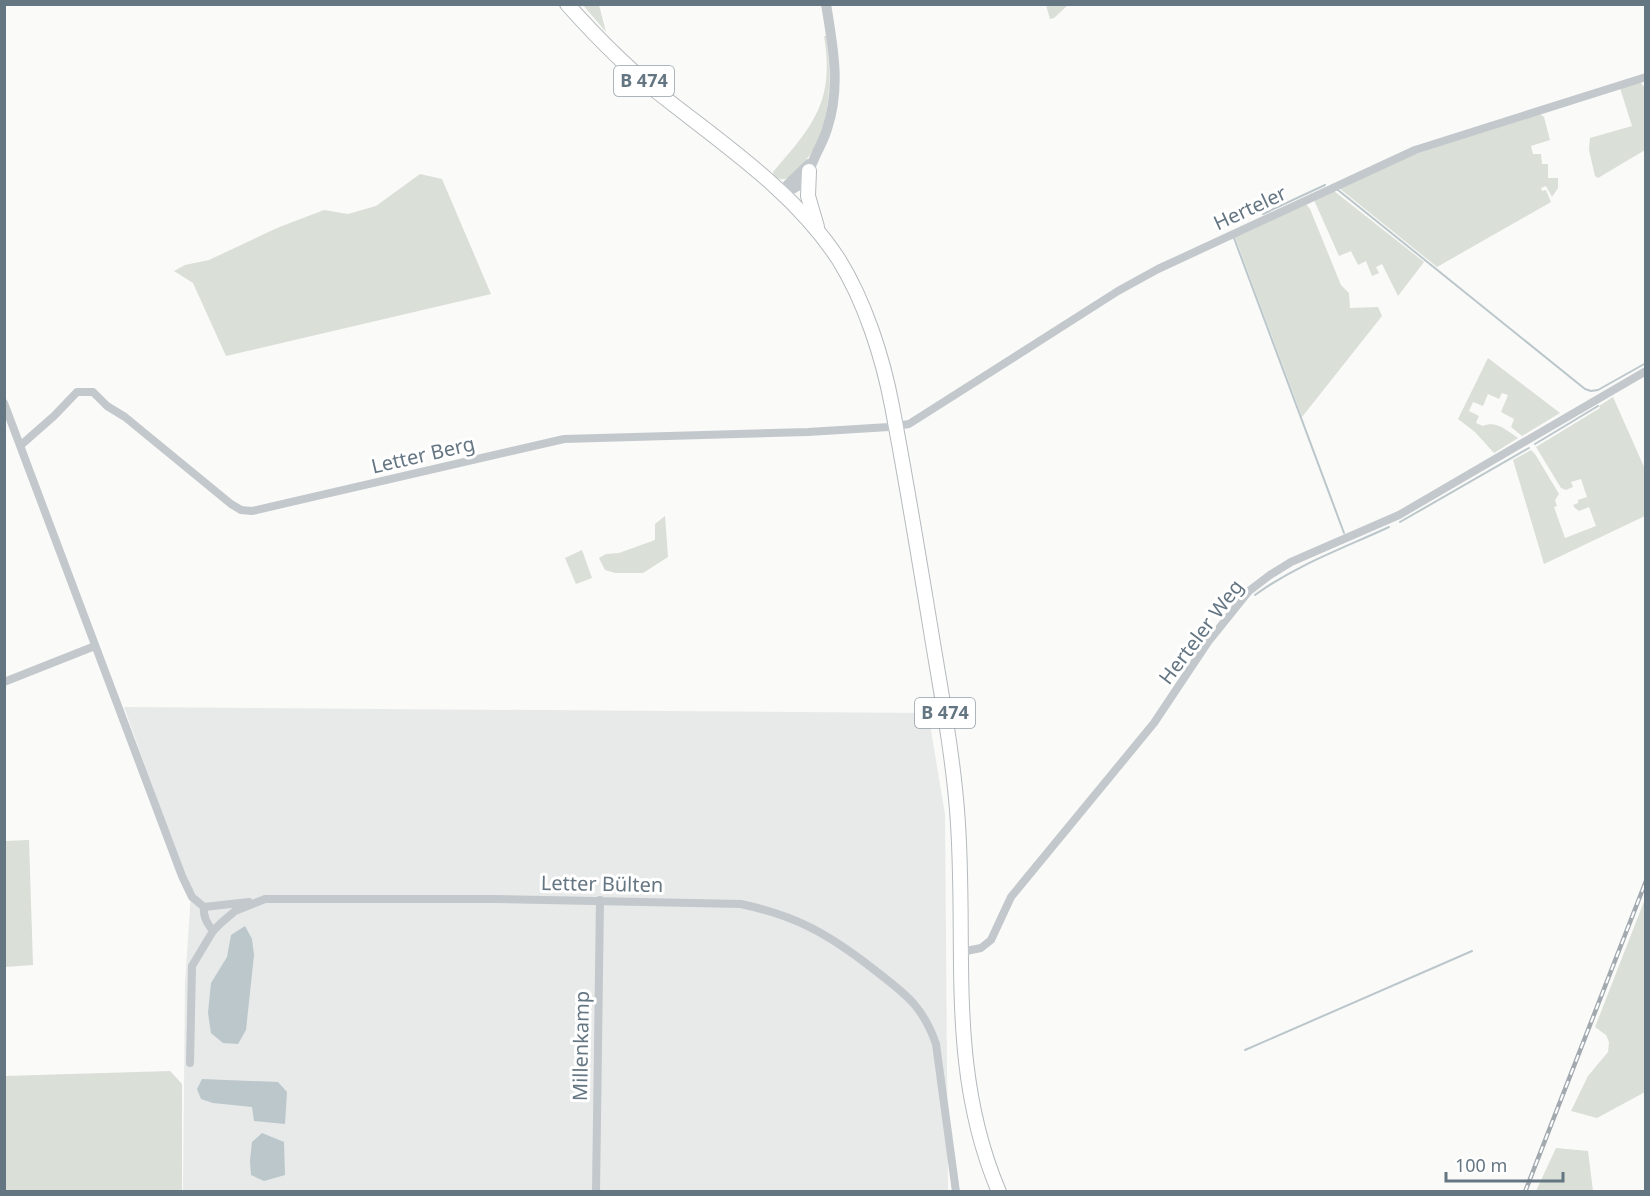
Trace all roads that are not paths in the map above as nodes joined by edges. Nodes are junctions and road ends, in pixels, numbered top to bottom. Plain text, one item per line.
1 (567, 4) edge
2 (826, 4) edge
3 (1646, 77) edge
4 (815, 158) junction
5 (809, 171) junction
6 (780, 192) junction
7 (819, 235) junction
8 (1646, 371) edge
9 (4, 403) edge
10 (896, 426) junction
11 (21, 445) junction
12 (95, 646) junction
13 (4, 682) edge
14 (600, 900) junction
15 (258, 901) junction
16 (204, 907) junction
17 (213, 931) junction
18 (961, 952) junction
19 (190, 1064) dead end
20 (596, 1191) edge
21 (956, 1191) edge
22 (999, 1191) edge

1 - 6 main road, B 474
2 - 4 street
3 - 10 street, Herteler
4 - 5 street
4 - 6 street
5 - 6 street
5 - 7 main road
6 - 7 main road, B 474
7 - 10 main road, B 474
8 - 18 street, Herteler Weg
9 - 11 street
10 - 11 street, Letter Berg
10 - 18 main road, B 474
11 - 12 street
12 - 13 street
12 - 16 street
14 - 15 street, Letter Bülten
14 - 20 street, Millenkamp
14 - 21 street, Letter Bülten
15 - 16 street
15 - 17 street, Letter Bülten
16 - 17 street
17 - 19 street, Letter Bülten
18 - 22 main road, B 474

